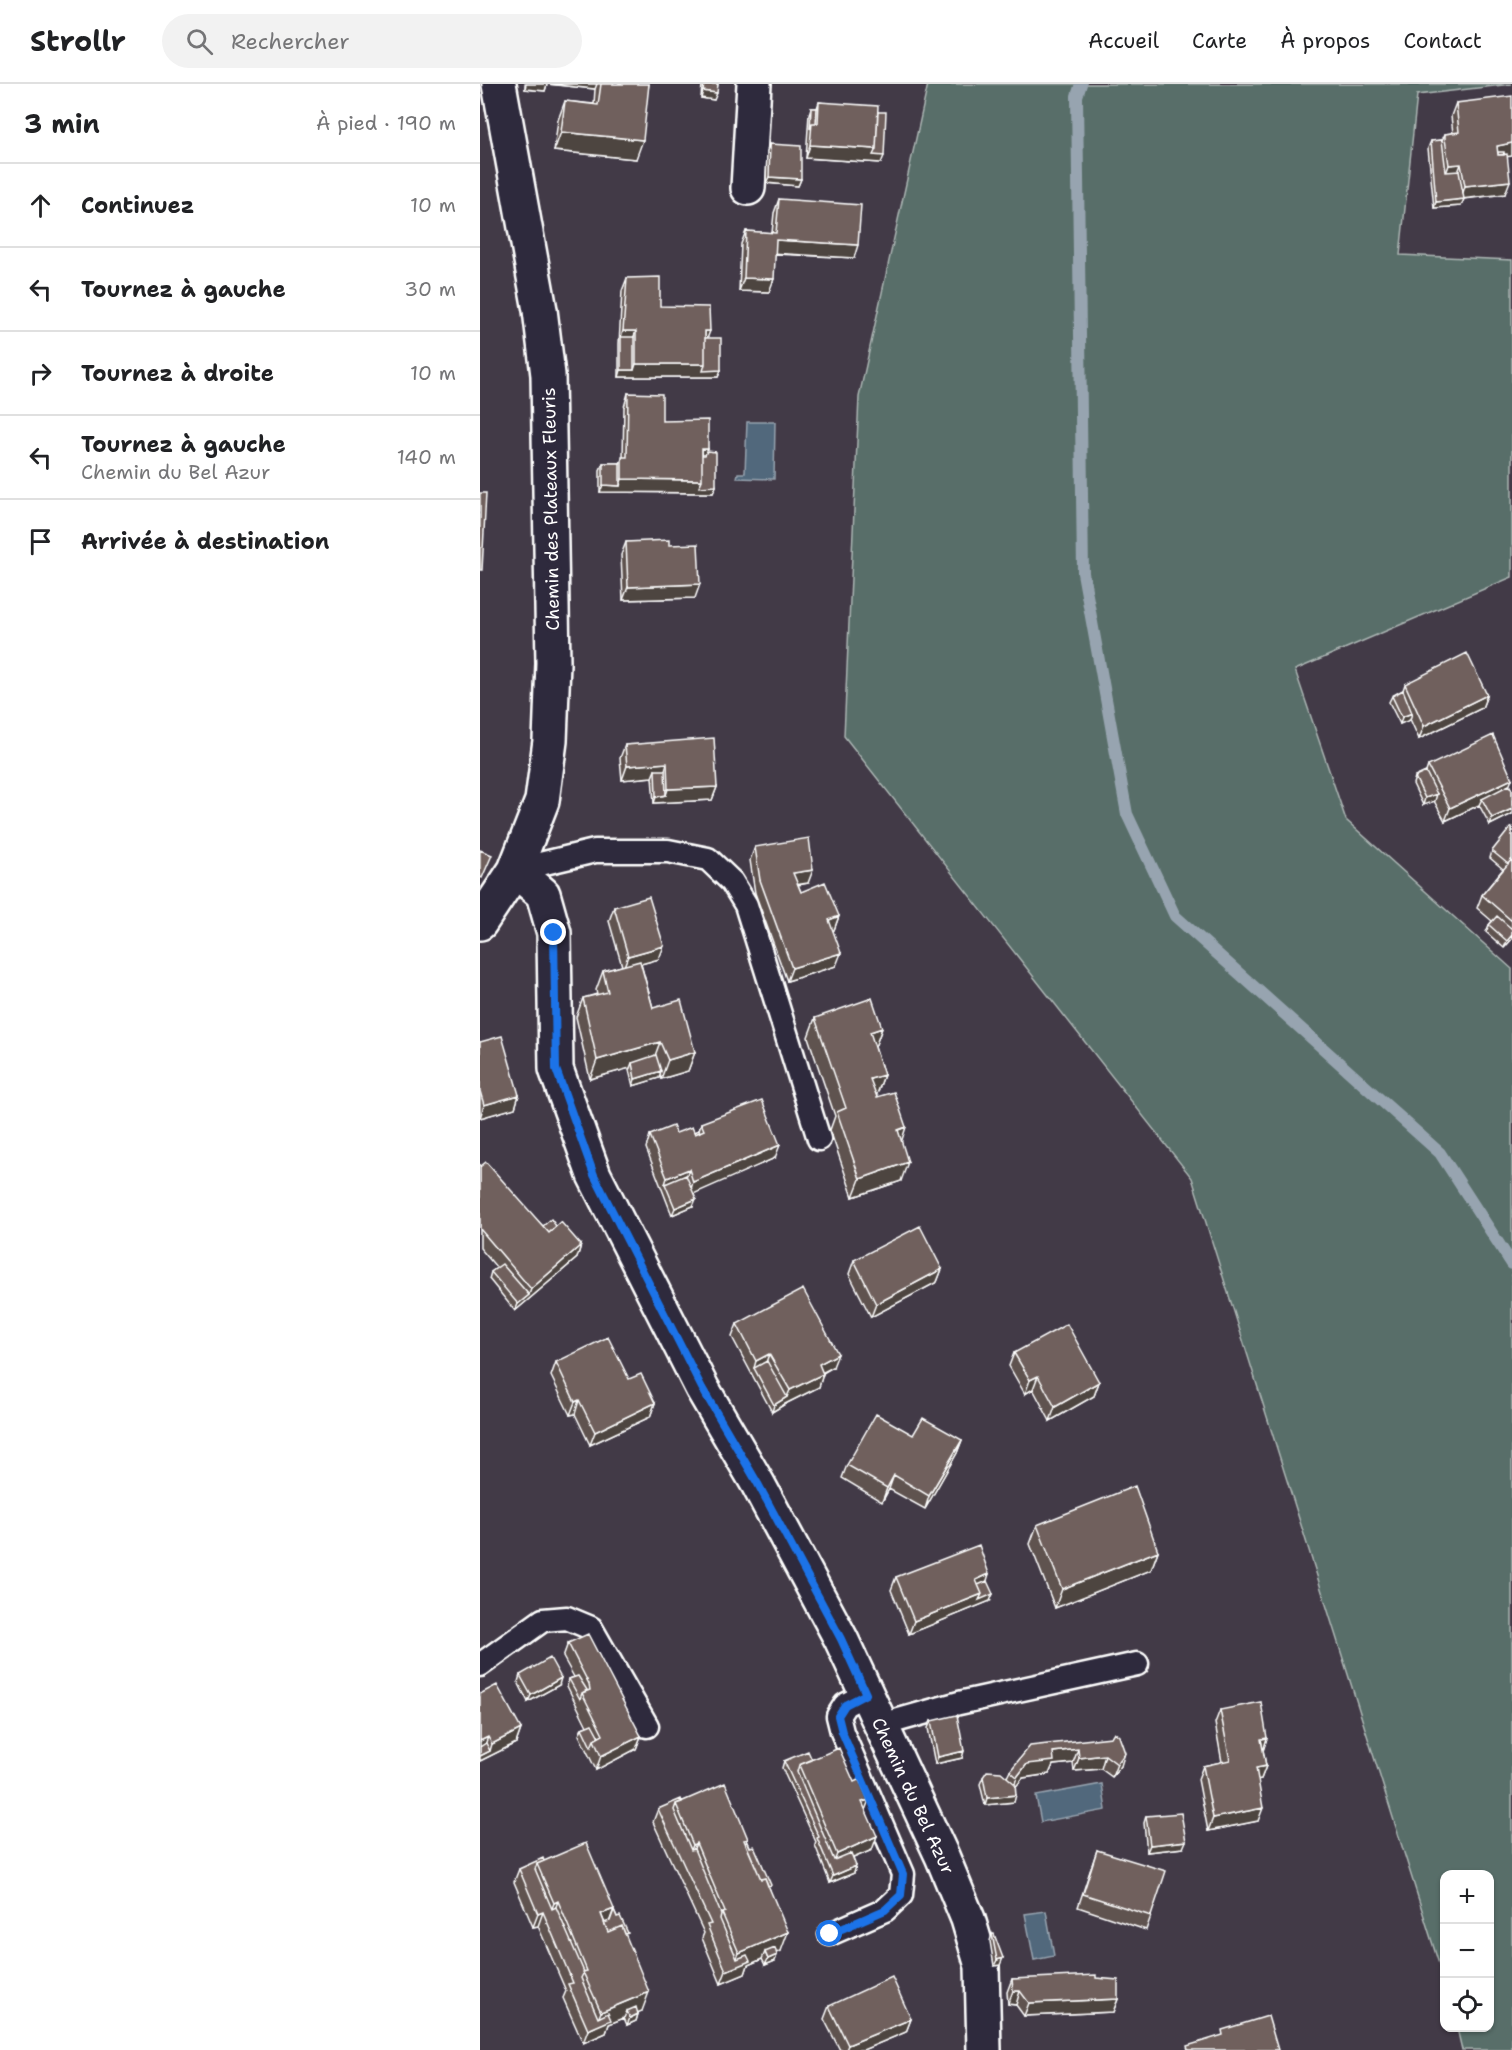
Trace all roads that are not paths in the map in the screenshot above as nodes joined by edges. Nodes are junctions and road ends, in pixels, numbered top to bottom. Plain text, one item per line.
1 (499, 84) edge
2 (753, 84) edge
3 (748, 188) dead end
4 (515, 870) junction
5 (480, 923) edge
6 (819, 1139) dead end
7 (1137, 1664) dead end
8 (480, 1665) edge
9 (866, 1694) junction
10 (881, 1725) junction
11 (647, 1726) dead end
12 (830, 1934) dead end
13 (984, 2050) edge

1 - 4 street, Chemin des Plateaux Fleuris
2 - 3 street
4 - 5 street, Chemin des Plateaux Fleuris
4 - 6 lane
4 - 9 street, Chemin du Bel Azur
7 - 10 lane
8 - 11 lane
9 - 10 street, Chemin du Bel Azur
9 - 12 lane
10 - 13 street, Chemin du Bel Azur

